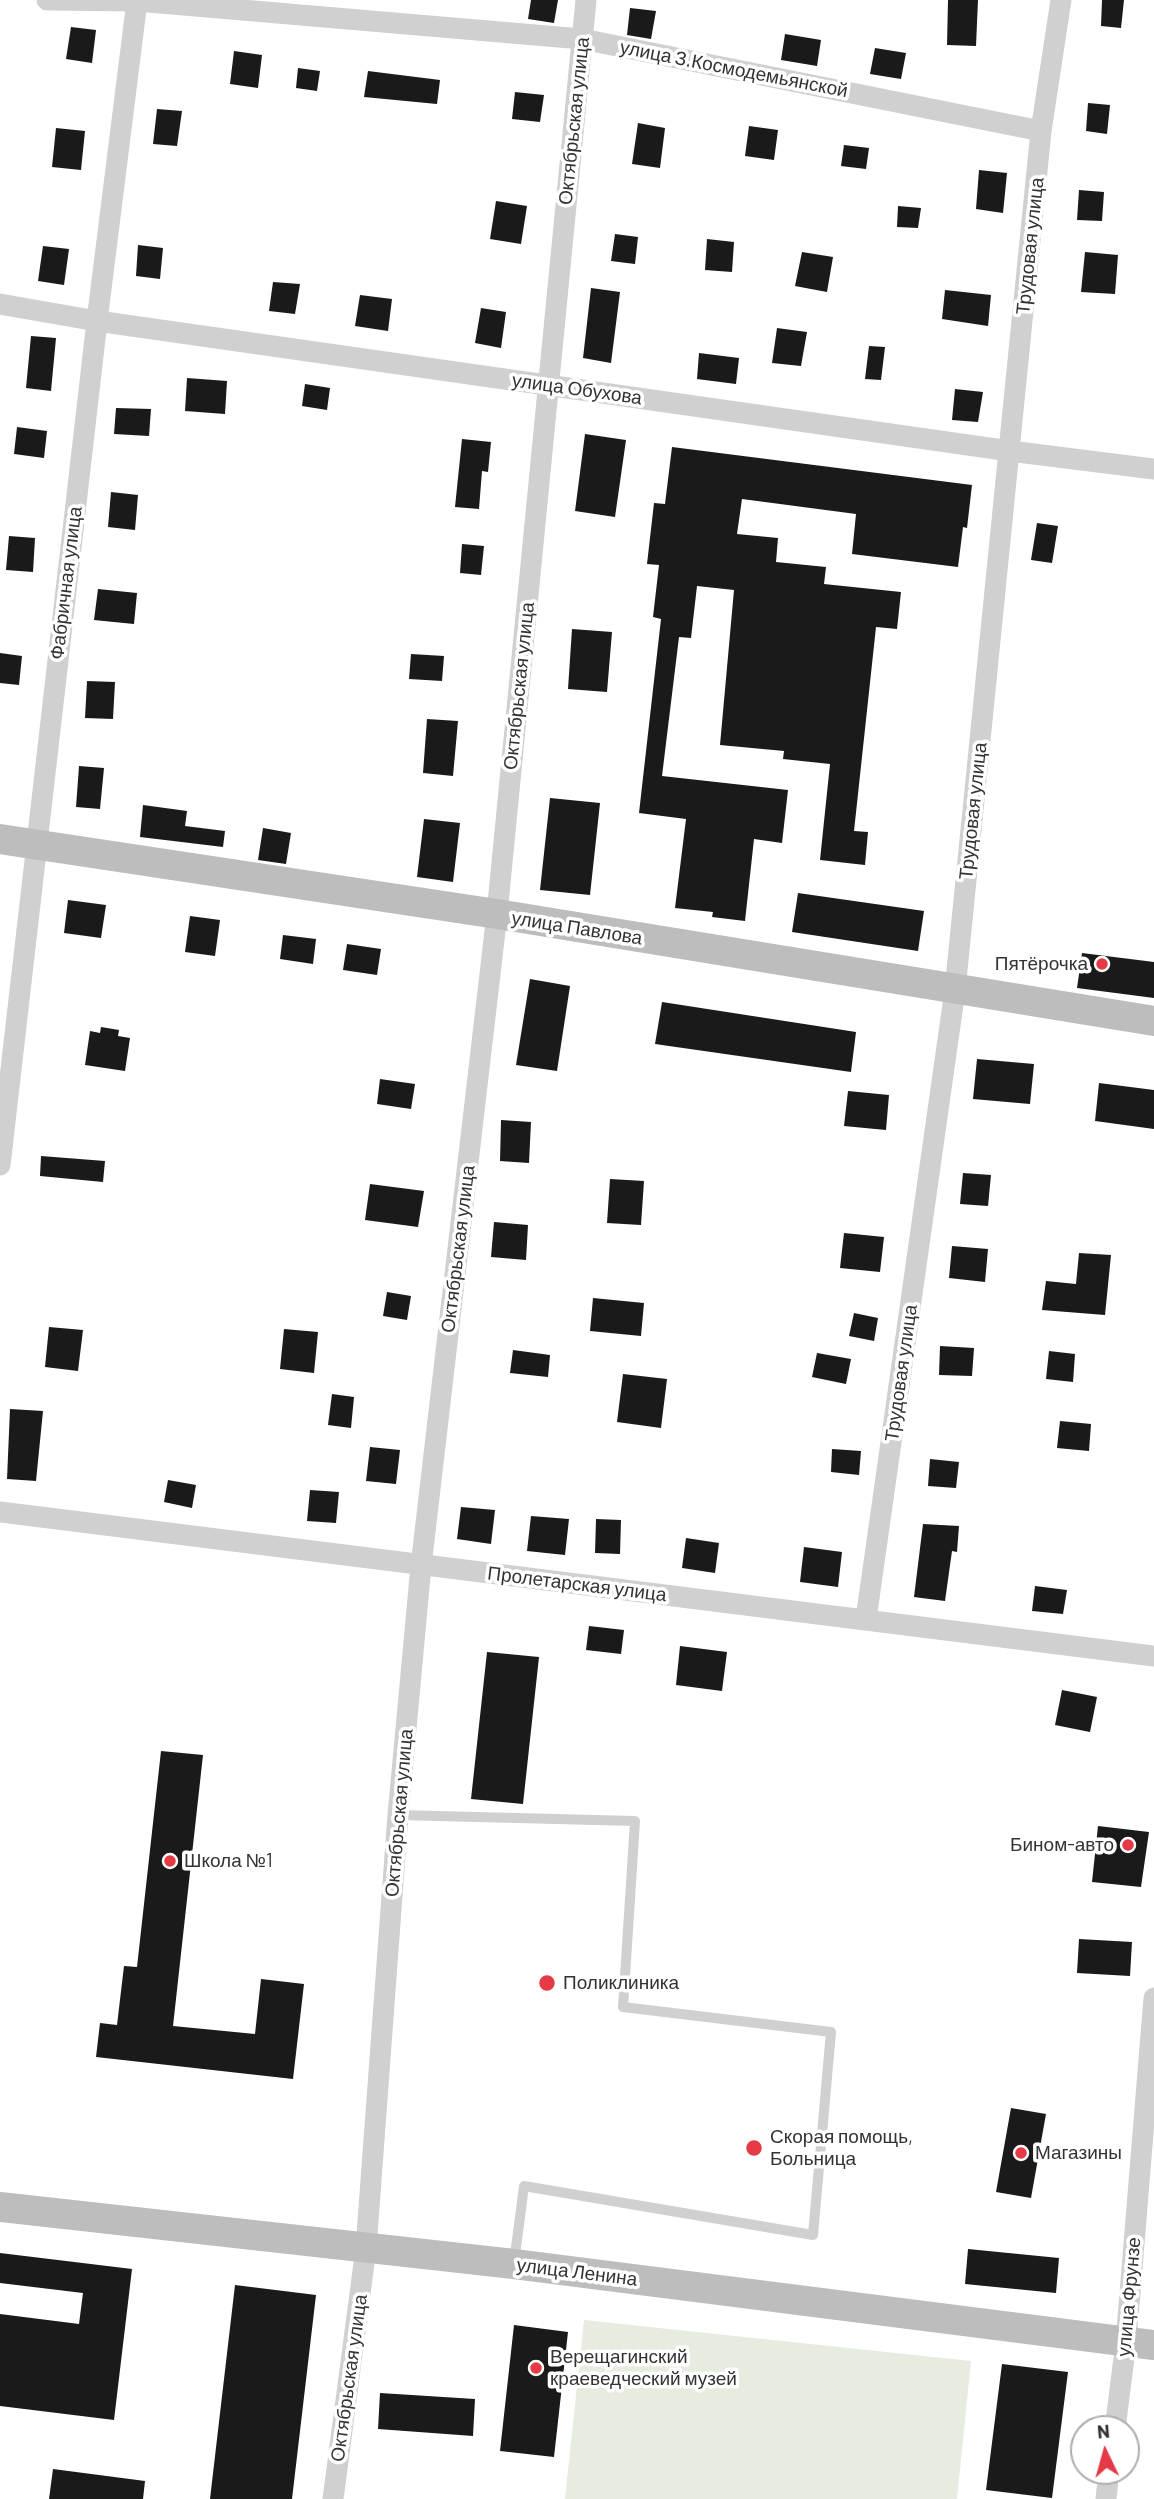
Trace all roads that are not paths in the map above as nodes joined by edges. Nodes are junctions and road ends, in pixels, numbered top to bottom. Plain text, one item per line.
1 (47, 0) edge
2 (586, 0) edge
3 (1062, 0) edge
4 (138, 1) edge
5 (582, 39) junction
6 (1041, 131) junction
7 (0, 304) edge
8 (97, 321) junction
9 (548, 384) junction
10 (1010, 451) junction
11 (1154, 469) edge
12 (0, 839) edge
13 (36, 846) junction
14 (497, 914) junction
15 (955, 990) junction
16 (1154, 1021) edge
17 (0, 1165) edge
18 (0, 1513) edge
19 (421, 1566) junction
20 (866, 1619) junction
21 (1154, 1656) edge
22 (398, 1815) junction
23 (1154, 1998) edge
24 (0, 2207) edge
25 (366, 2248) junction
26 (514, 2264) junction
27 (1140, 2344) edge
28 (1119, 2415) edge
29 (333, 2499) edge

1 - 4 street, улица З.Космодемьянской
2 - 5 street, Октябрьская улица
3 - 6 street, Трудовая улица
4 - 5 street, улица З.Космодемьянской
4 - 8 street, Фабричная улица
5 - 6 street, улица З.Космодемьянской
5 - 9 street, Октябрьская улица
6 - 10 street, Трудовая улица
7 - 8 street, улица Обухова
8 - 9 street, улица Обухова
8 - 13 street, Фабричная улица
9 - 10 street, улица Обухова
9 - 14 street, Октябрьская улица
10 - 11 street, улица Обухова
10 - 15 street, Трудовая улица
12 - 13 street, улица Павлова
13 - 14 street, улица Павлова
13 - 17 street, Фабричная улица
14 - 15 street, улица Павлова
14 - 19 street, Октябрьская улица
15 - 16 street, улица Павлова
15 - 20 street, Трудовая улица
18 - 19 street, Пролетарская улица
19 - 20 street, Пролетарская улица
19 - 22 street, Октябрьская улица
20 - 21 street, Пролетарская улица
22 - 25 street, Октябрьская улица
22 - 26 lane
23 - 27 street, улица Фрунзе
24 - 25 street, улица Ленина
25 - 26 street, улица Ленина
25 - 29 street, Октябрьская улица
26 - 27 street, улица Ленина
27 - 28 street, улица Фрунзе

